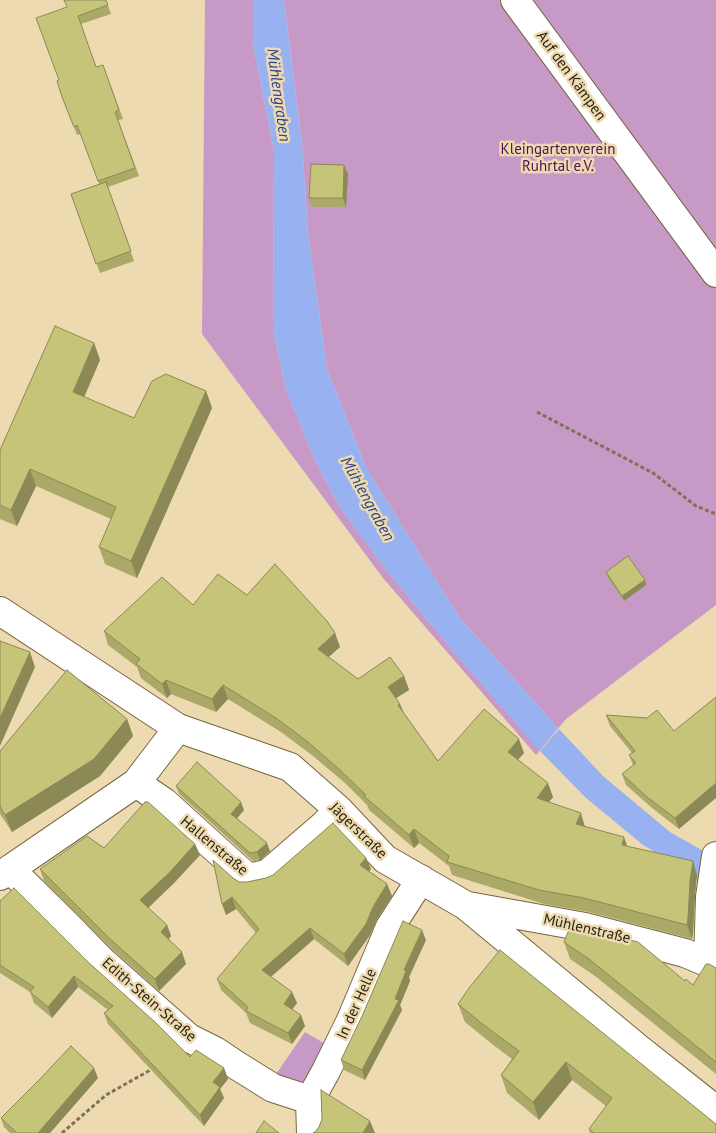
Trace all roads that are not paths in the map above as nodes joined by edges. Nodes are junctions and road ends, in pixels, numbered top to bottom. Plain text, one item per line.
1 (515, 0) edge
2 (716, 273) edge
3 (0, 611) edge
4 (178, 728) junction
5 (136, 783) junction
6 (339, 810) junction
7 (716, 856) edge
8 (5, 872) edge
9 (421, 879) junction
10 (465, 905) junction
11 (712, 964) edge
12 (310, 1100) junction
13 (716, 1110) edge
14 (311, 1133) edge

1 - 2 street, Auf den Kämpen
3 - 4 street, Jägerstraße
4 - 5 street
4 - 6 street, Jägerstraße
5 - 6 street, Hallenstraße
5 - 8 street
6 - 9 street, Jägerstraße
7 - 11 street, Mühlenstraße
8 - 12 street, Edith-Stein-Straße
9 - 10 street, Jägerstraße
9 - 12 street, In der Helle
10 - 11 street, Mühlenstraße
10 - 13 street, Jägerstraße
12 - 14 street

